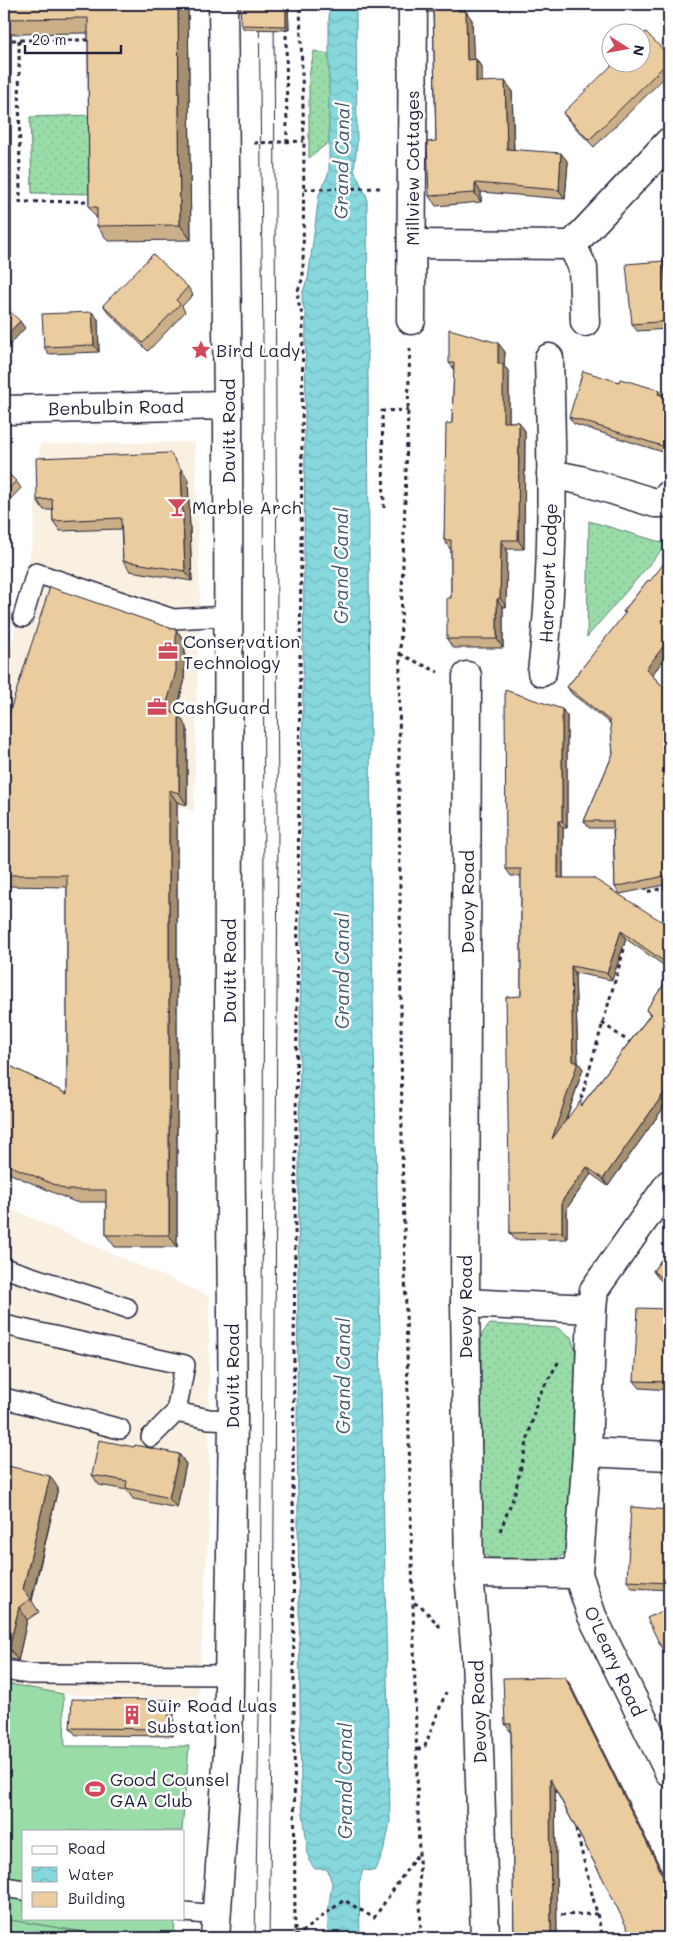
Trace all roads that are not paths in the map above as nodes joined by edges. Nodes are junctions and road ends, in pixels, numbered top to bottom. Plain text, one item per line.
1 (222, 4) edge
2 (413, 9) edge
3 (669, 142) edge
4 (412, 244) junction
5 (572, 245) junction
6 (411, 320) road end
7 (585, 322) dead end
8 (549, 358) dead end
9 (228, 404) junction
10 (4, 410) edge
11 (551, 474) junction
12 (669, 495) edge
13 (23, 616) dead end
14 (228, 616) junction
15 (542, 672) dead end
16 (467, 676) dead end
17 (669, 1184) edge
18 (4, 1268) edge
19 (465, 1303) junction
20 (127, 1308) dead end
21 (592, 1309) junction
22 (4, 1325) edge
23 (4, 1398) edge
24 (176, 1412) junction
25 (233, 1420) junction
26 (120, 1430) dead end
27 (151, 1437) dead end
28 (587, 1452) junction
29 (669, 1456) edge
30 (469, 1573) junction
31 (578, 1574) junction
32 (4, 1670) edge
33 (230, 1675) junction
34 (669, 1772) edge
35 (4, 1887) edge
36 (22, 1890) edge
37 (185, 1912) edge
38 (217, 1926) edge
39 (485, 1938) edge

1 - 9 street, Davitt Road
2 - 4 street, Millview Cottages
3 - 5 street
4 - 5 street
4 - 6 street, Millview Cottages
5 - 7 street
8 - 11 street, Harcourt Lodge
9 - 10 street, Benbulbin Road
9 - 14 street, Davitt Road
11 - 12 street
11 - 15 street, Harcourt Lodge
13 - 14 lane
14 - 25 street, Davitt Road
16 - 19 street, Devoy Road
17 - 21 street, O'Leary Road
18 - 20 lane
19 - 21 street
19 - 30 street, Devoy Road
21 - 28 street, O'Leary Road
22 - 24 lane
23 - 26 lane
24 - 25 lane
24 - 27 lane
25 - 33 street, Davitt Road
28 - 29 street
28 - 31 street, O'Leary Road
30 - 31 street
30 - 39 street, Devoy Road
31 - 34 street, O'Leary Road
32 - 33 lane
33 - 38 street, Davitt Road
35 - 36 lane
37 - 38 lane

